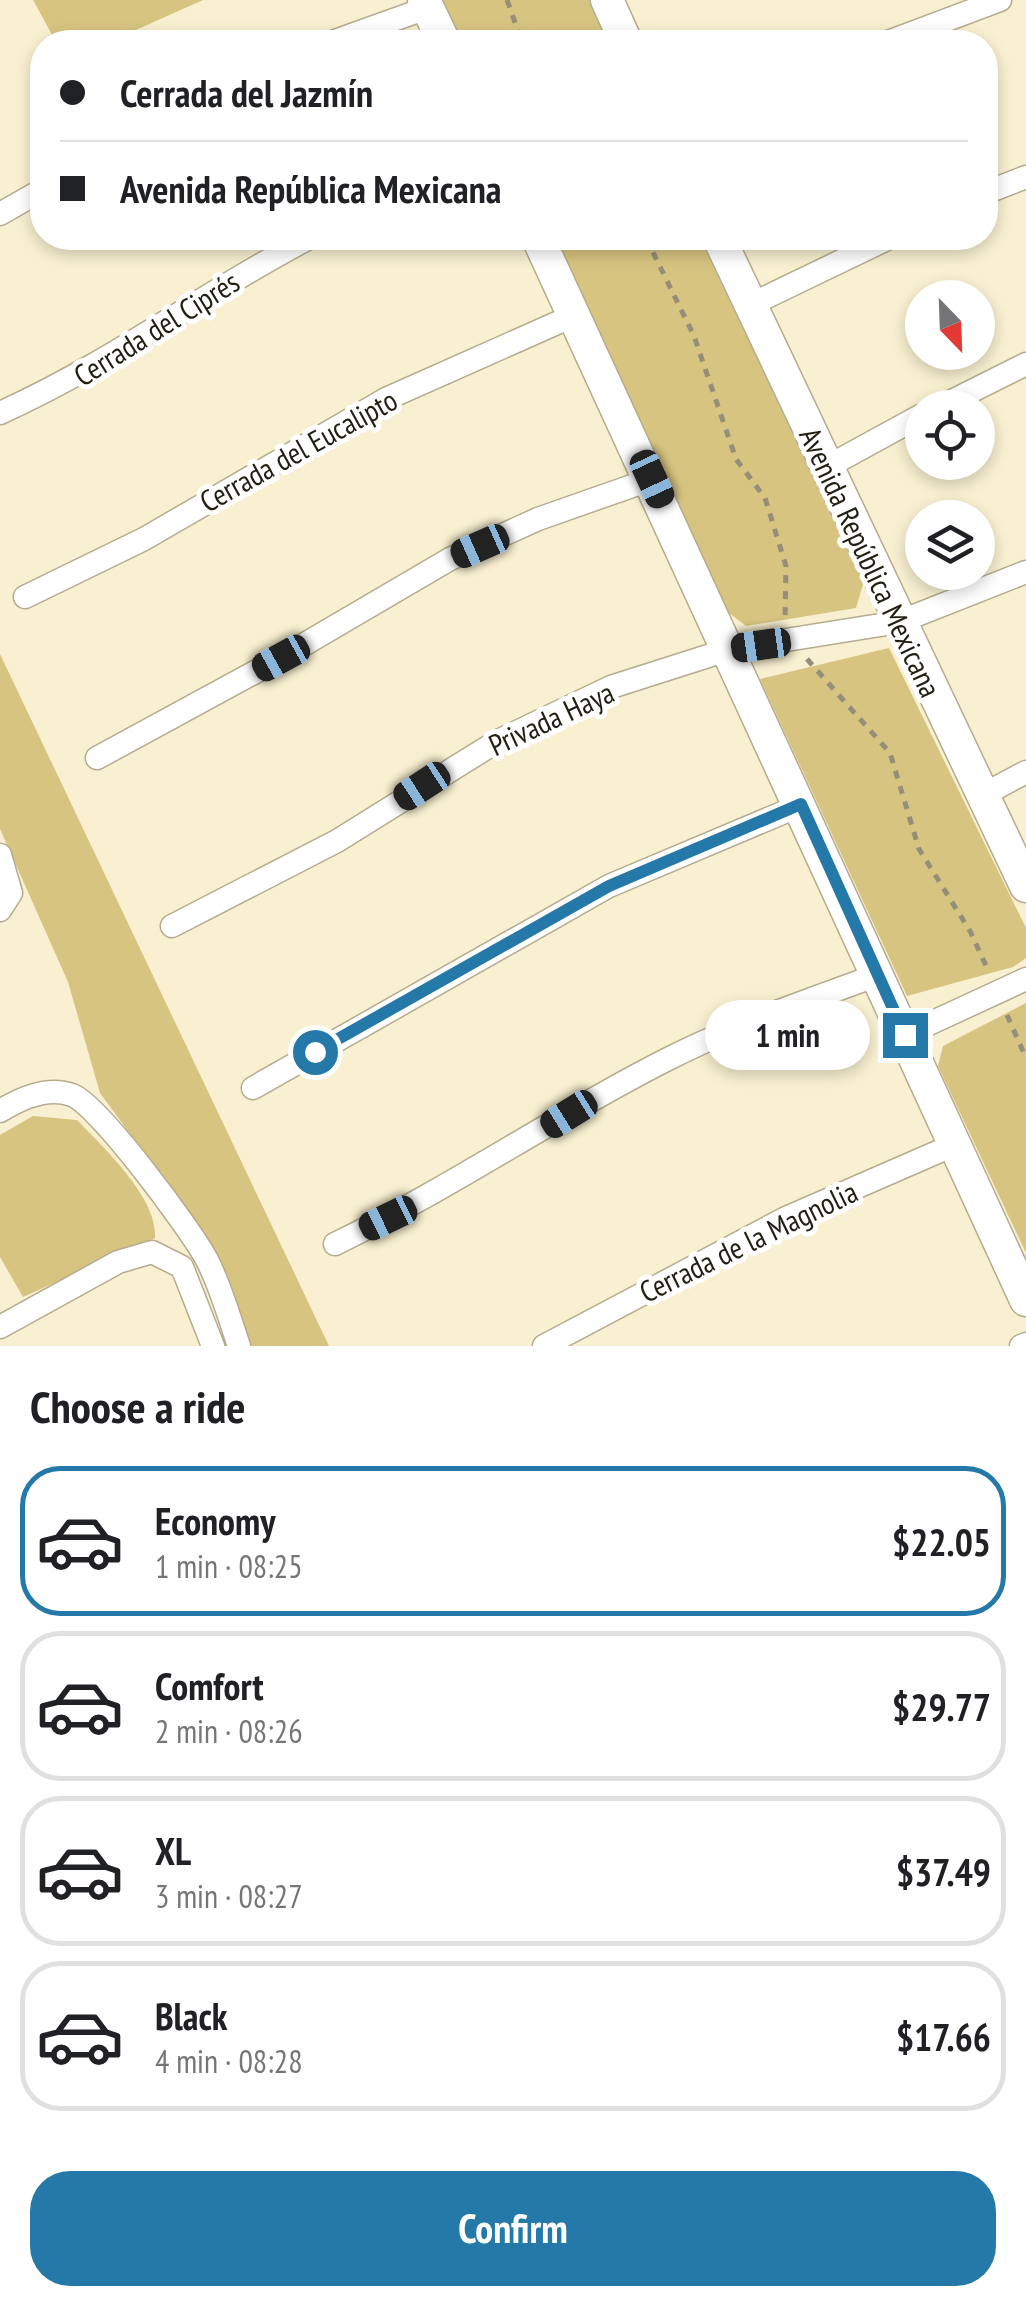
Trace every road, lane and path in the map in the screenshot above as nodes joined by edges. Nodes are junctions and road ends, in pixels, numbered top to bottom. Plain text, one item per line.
1 (506, 0) edge
2 (607, 0) edge
3 (1000, 0) edge
4 (426, 4) edge
5 (362, 30) edge
6 (438, 30) edge
7 (517, 30) edge
8 (621, 30) edge
9 (920, 30) edge
10 (1026, 178) edge
11 (998, 188) edge
12 (30, 197) edge
13 (0, 214) edge
14 (286, 250) edge
15 (544, 250) edge
16 (725, 250) edge
17 (864, 250) edge
18 (752, 304) junction
19 (576, 314) junction
20 (1026, 364) edge
21 (974, 390) edge
22 (0, 413) edge
23 (905, 424) edge
24 (825, 468) junction
25 (652, 479) junction
26 (1026, 572) edge
27 (25, 597) dead end
28 (899, 622) junction
29 (730, 649) junction
30 (96, 758) dead end
31 (1026, 772) edge
32 (981, 796) junction
33 (801, 804) junction
34 (0, 856) edge
35 (1026, 886) edge
36 (5, 905) edge
37 (172, 926) dead end
38 (877, 976) junction
39 (1026, 979) edge
40 (905, 1035) junction
41 (253, 1088) dead end
42 (0, 1111) edge
43 (956, 1144) junction
44 (193, 1238) junction
45 (336, 1244) dead end
46 (167, 1256) junction
47 (1026, 1300) edge
48 (0, 1328) edge
49 (214, 1346) edge
50 (240, 1346) edge
51 (544, 1346) edge

1 - 7 path
2 - 8 main road
3 - 9 street
4 - 5 street
4 - 6 main road
10 - 11 street
12 - 13 street
14 - 22 street, Cerrada del Ciprés
15 - 19 main road
16 - 18 main road, Avenida República Mexicana
17 - 18 street
18 - 24 main road, Avenida República Mexicana
19 - 25 main road
19 - 27 street, Cerrada del Eucalipto
20 - 21 street
23 - 24 street
24 - 28 main road, Avenida República Mexicana
25 - 29 main road
25 - 30 street
26 - 28 street, Privada Haya
28 - 29 street, Privada Haya
28 - 32 main road, Avenida República Mexicana
29 - 33 main road
29 - 37 street, Privada Haya
31 - 32 street
32 - 35 main road, Avenida República Mexicana
33 - 38 main road
33 - 41 street
34 - 36 street
38 - 40 main road
38 - 45 street
39 - 40 street
40 - 43 main road
42 - 44 street
43 - 47 main road
43 - 51 street, Cerrada de la Magnolia
44 - 46 street
44 - 50 street
46 - 48 street
46 - 49 street

